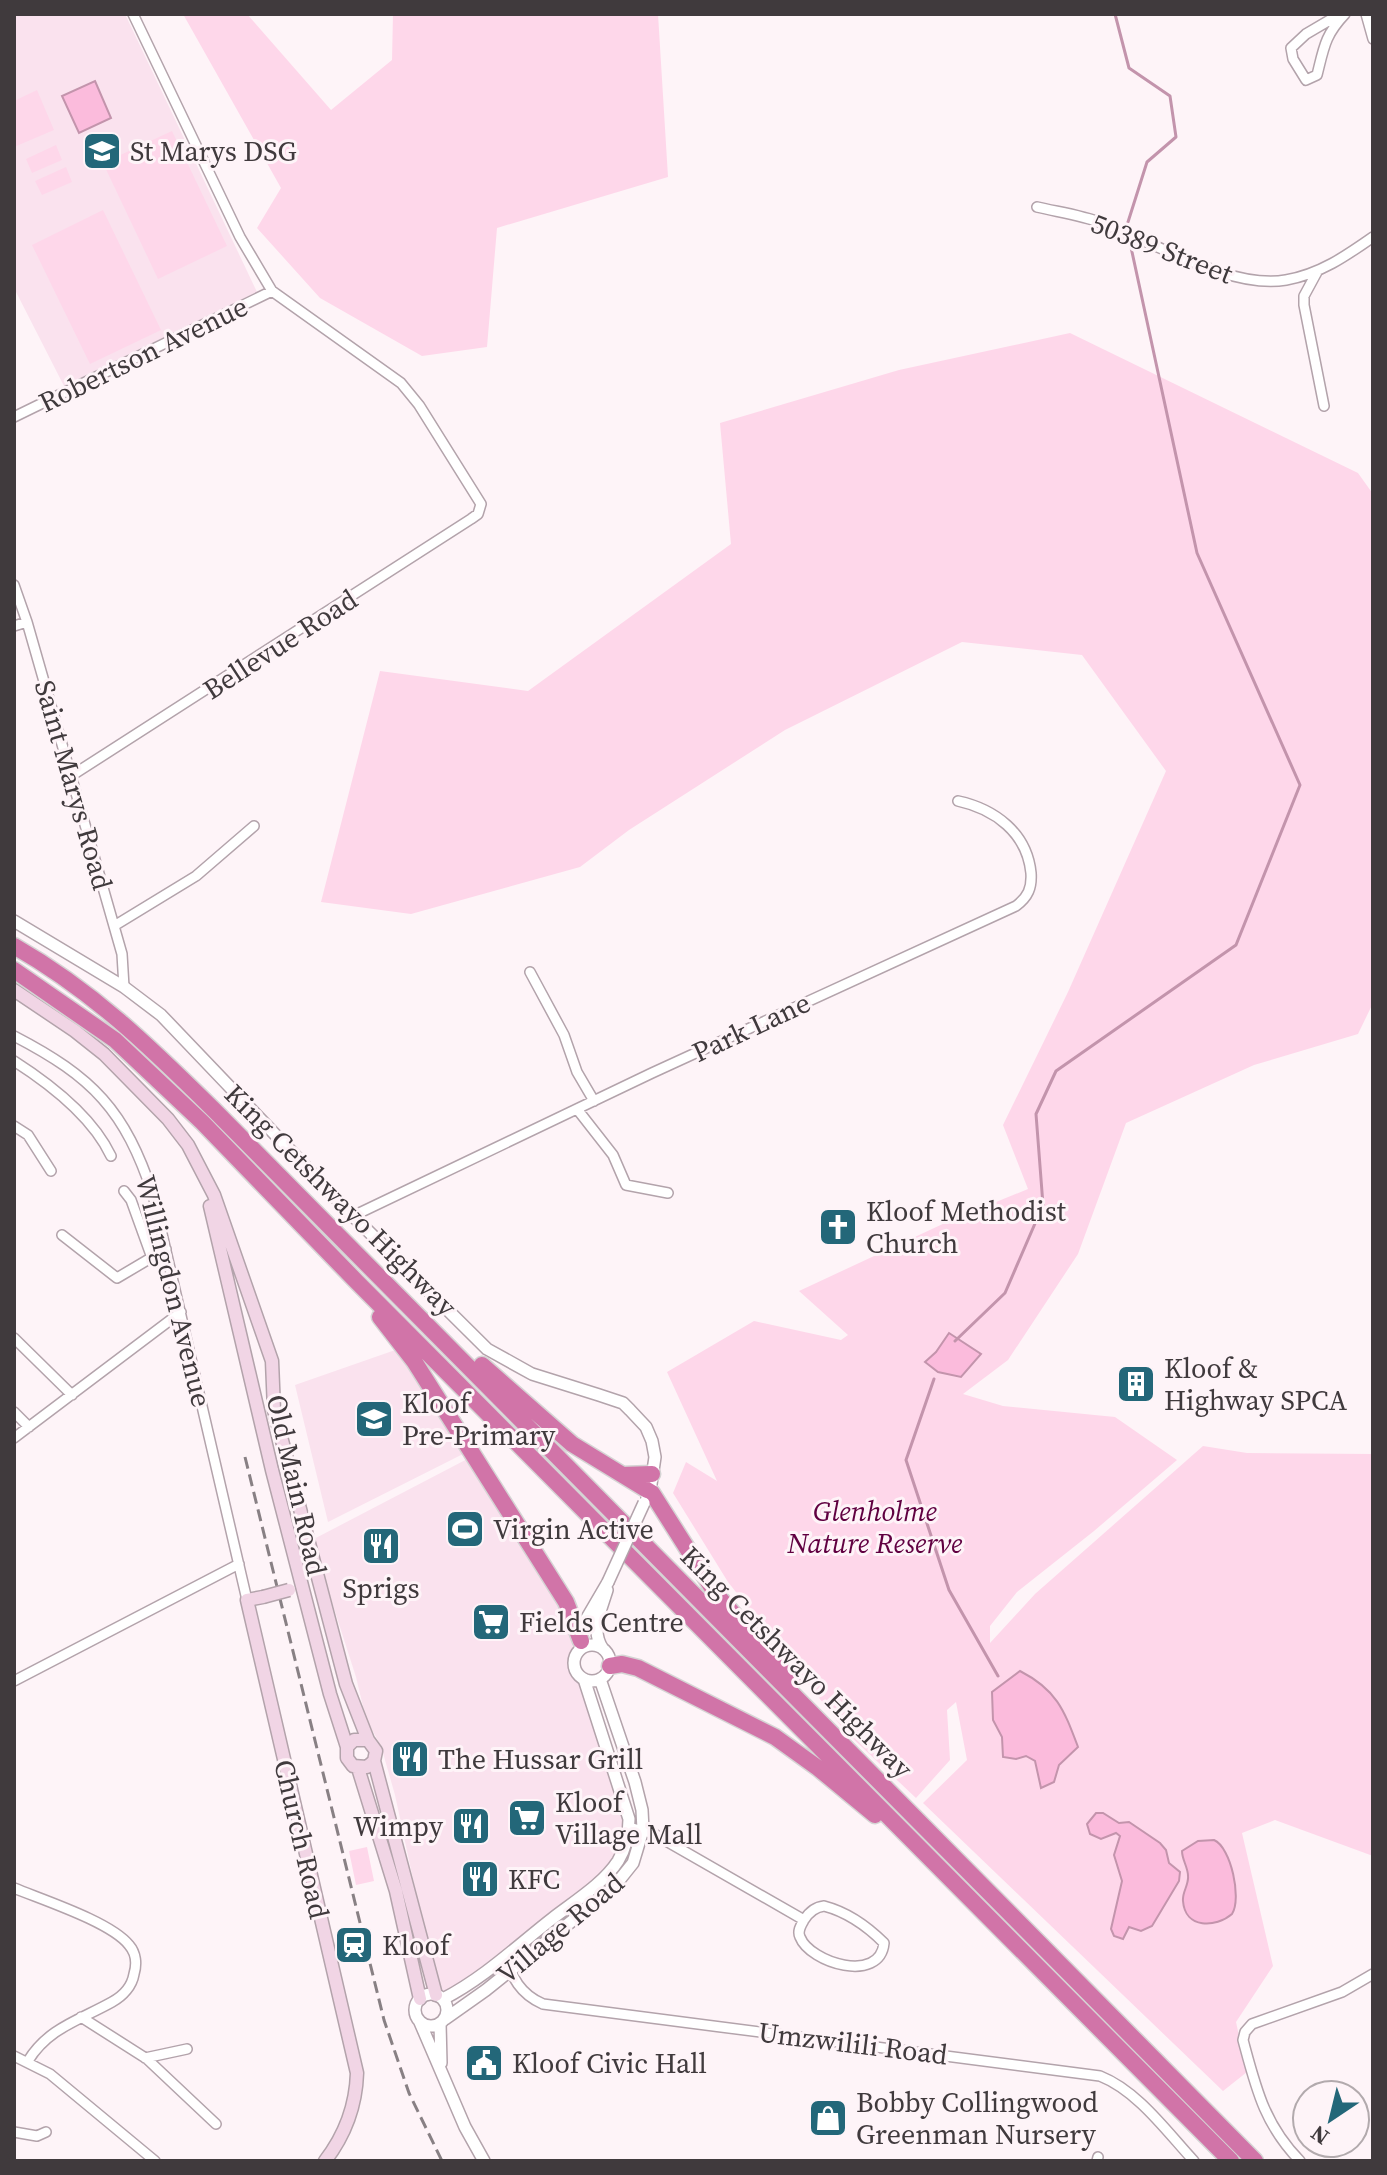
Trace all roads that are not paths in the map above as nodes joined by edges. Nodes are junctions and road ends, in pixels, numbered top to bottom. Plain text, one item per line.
1 (133, 14) edge
2 (1343, 14) edge
3 (1366, 14) edge
4 (1373, 39) edge
5 (1037, 207) dead end
6 (1373, 237) edge
7 (1317, 272) junction
8 (272, 291) junction
9 (1324, 406) dead end
10 (14, 417) edge
11 (14, 585) edge
12 (27, 622) junction
13 (14, 626) edge
14 (71, 776) junction
15 (958, 801) dead end
16 (254, 826) dead end
17 (14, 921) edge
18 (114, 926) junction
19 (14, 946) edge
20 (14, 970) edge
21 (530, 972) dead end
22 (124, 987) junction
23 (14, 990) edge
24 (14, 1036) edge
25 (14, 1061) edge
26 (594, 1101) junction
27 (577, 1109) junction
28 (14, 1126) edge
29 (111, 1156) dead end
30 (51, 1171) dead end
31 (208, 1187) junction
32 (124, 1191) dead end
33 (668, 1193) dead end
34 (353, 1216) junction
35 (62, 1235) dead end
36 (166, 1249) junction
37 (152, 1258) junction
38 (356, 1281) junction
39 (181, 1312) junction
40 (422, 1318) junction
41 (261, 1320) junction
42 (14, 1338) edge
43 (241, 1338) junction
44 (269, 1355) junction
45 (247, 1365) junction
46 (72, 1395) junction
47 (14, 1412) edge
48 (29, 1427) junction
49 (14, 1438) edge
50 (652, 1474) junction
51 (622, 1475) junction
52 (647, 1497) junction
53 (239, 1564) junction
54 (299, 1571) junction
55 (608, 1582) junction
56 (289, 1590) junction
57 (263, 1597) junction
58 (247, 1600) junction
59 (307, 1603) junction
60 (250, 1616) junction
61 (582, 1645) junction
62 (603, 1649) junction
63 (605, 1673) junction
64 (584, 1679) junction
65 (14, 1681) edge
66 (368, 1740) junction
67 (843, 1745) junction
68 (347, 1747) junction
69 (374, 1761) junction
70 (358, 1768) junction
71 (629, 1827) junction
72 (643, 1830) junction
73 (958, 1886) junction
74 (14, 1888) edge
75 (804, 1920) junction
76 (508, 1954) junction
77 (509, 1971) junction
78 (1373, 1974) edge
79 (440, 1997) junction
80 (420, 1999) junction
81 (81, 2017) junction
82 (419, 2020) junction
83 (442, 2021) junction
84 (187, 2049) dead end
85 (14, 2056) edge
86 (145, 2058) junction
87 (28, 2061) junction
88 (441, 2068) junction
89 (216, 2124) dead end
90 (14, 2132) edge
91 (46, 2132) dead end
92 (155, 2161) edge
93 (325, 2161) edge
94 (484, 2161) edge
95 (1194, 2161) edge
96 (1231, 2161) edge
97 (1255, 2161) edge
98 (1300, 2161) edge

1 - 8 street
2 - 2 street
3 - 4 street
5 - 7 street, 50389 Street
6 - 7 street, 50389 Street
7 - 9 street
8 - 10 street, Robertson Avenue
8 - 14 street, Bellevue Road
11 - 12 street, Saint Marys Road
12 - 13 street
12 - 14 street, Saint Marys Road
14 - 18 street, Saint Marys Road
15 - 26 street, Park Lane
16 - 18 street
17 - 22 street
18 - 22 street, Saint Marys Road
19 - 40 highway, King Cetshwayo Highway
20 - 38 highway, King Cetshwayo Highway
21 - 26 street
22 - 34 street
23 - 31 main road, Old Main Road
24 - 36 street, Willingdon Avenue
25 - 29 street
26 - 27 street, Park Lane
27 - 33 street
27 - 34 street, Park Lane
28 - 30 street
31 - 41 main road, Old Main Road
31 - 43 main road, Old Main Road
32 - 37 street
34 - 50 street
35 - 37 street
36 - 37 street
36 - 39 street, Willingdon Avenue
38 - 61 highway
38 - 73 highway, King Cetshwayo Highway
39 - 46 street
39 - 53 street, Willingdon Avenue
40 - 51 highway
40 - 67 highway, King Cetshwayo Highway
41 - 43 main road
41 - 44 main road, Old Main Road
42 - 46 street
43 - 45 main road, Old Main Road
44 - 45 main road
44 - 66 main road, Old Main Road
45 - 54 main road, Old Main Road
46 - 48 street
47 - 48 street
48 - 49 street
50 - 51 highway
50 - 52 street
51 - 52 highway
52 - 55 street, bridge
52 - 67 highway
53 - 58 street, Willingdon Avenue
53 - 65 street
54 - 56 main road
54 - 59 main road, Old Main Road
55 - 61 street
55 - 62 street
56 - 57 main road, bridge
56 - 59 main road
57 - 58 main road
57 - 60 main road
58 - 60 main road, Church Road
59 - 68 main road, Old Main Road
60 - 93 main road, Church Road
61 - 62 street
61 - 64 street
62 - 63 street
63 - 64 street
63 - 72 street, Village Road
63 - 73 highway
64 - 71 street
66 - 68 main road
66 - 69 main road
67 - 97 highway, King Cetshwayo Highway
68 - 70 main road
69 - 70 main road
69 - 79 main road
70 - 80 main road
71 - 72 street
71 - 76 street, Village Road
72 - 75 street
72 - 77 street, Village Road
73 - 96 highway, King Cetshwayo Highway
74 - 81 street
75 - 75 street
76 - 77 street
76 - 79 street, Village Road
77 - 83 street, Village Road
77 - 95 street, Umzwilili Road
78 - 98 street
79 - 80 street
79 - 83 street
80 - 82 street
81 - 86 street
81 - 87 street
82 - 83 street
82 - 88 street
83 - 88 street
84 - 86 street
85 - 87 street
86 - 89 street
87 - 92 street
88 - 94 street
90 - 91 street

